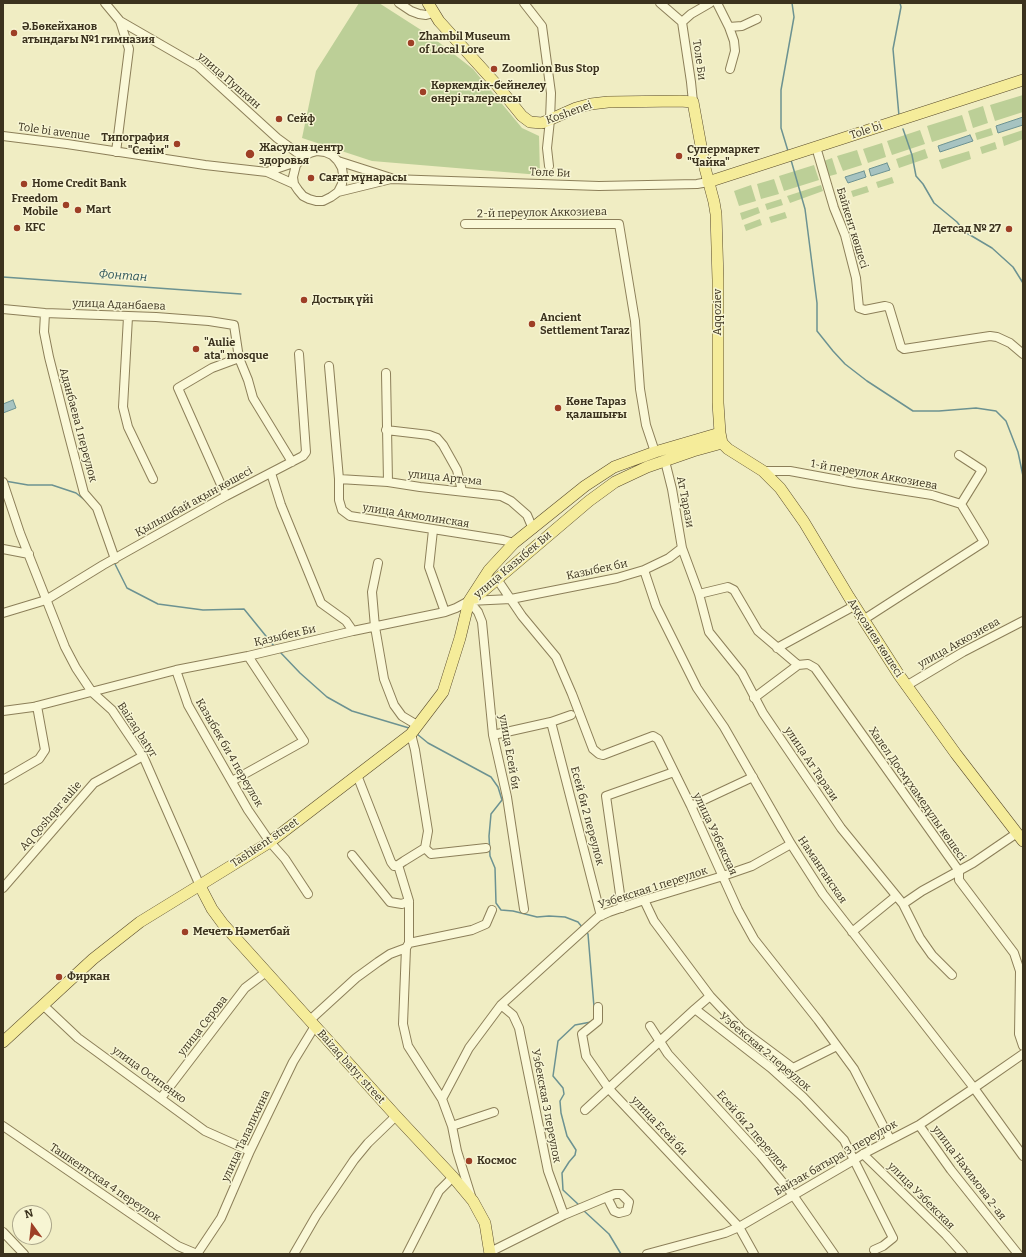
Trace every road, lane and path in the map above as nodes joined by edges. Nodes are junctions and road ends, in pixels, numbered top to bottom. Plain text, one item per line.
1 (106, 3) edge
2 (399, 3) edge
3 (428, 3) edge
4 (524, 3) edge
5 (660, 3) edge
6 (710, 3) edge
7 (717, 3) edge
8 (433, 13) junction
9 (757, 19) dead end
10 (120, 21) junction
11 (682, 22) junction
12 (729, 27) junction
13 (730, 69) dead end
14 (1023, 80) edge
15 (693, 102) junction
16 (550, 120) junction
17 (3, 136) edge
18 (816, 147) junction
19 (116, 152) junction
20 (301, 158) junction
21 (338, 161) junction
22 (549, 166) dead end
23 (267, 172) junction
24 (392, 179) junction
25 (708, 182) junction
26 (294, 184) junction
27 (338, 192) junction
28 (466, 224) dead end
29 (3, 309) edge
30 (45, 314) junction
31 (128, 317) junction
32 (299, 354) dead end
33 (1023, 354) edge
34 (239, 358) junction
35 (329, 366) dead end
36 (386, 373) dead end
37 (386, 430) junction
38 (721, 438) junction
39 (655, 452) junction
40 (959, 455) dead end
41 (665, 461) junction
42 (292, 462) junction
43 (763, 471) junction
44 (271, 473) junction
45 (152, 479) dead end
46 (339, 479) junction
47 (3, 482) edge
48 (388, 482) junction
49 (580, 490) junction
50 (462, 491) junction
51 (226, 496) junction
52 (589, 501) junction
53 (961, 504) junction
54 (533, 528) junction
55 (433, 530) junction
56 (514, 543) junction
57 (682, 548) junction
58 (3, 549) edge
59 (29, 554) junction
60 (115, 558) junction
61 (378, 563) dead end
62 (644, 570) junction
63 (496, 579) junction
64 (699, 594) junction
65 (511, 599) junction
66 (46, 600) junction
67 (469, 601) junction
68 (854, 606) junction
69 (445, 612) junction
70 (3, 613) edge
71 (863, 620) junction
72 (1023, 621) edge
73 (375, 627) junction
74 (353, 631) junction
75 (777, 648) junction
76 (248, 656) junction
77 (798, 666) junction
78 (176, 670) junction
79 (906, 686) junction
80 (92, 692) junction
81 (754, 698) junction
82 (38, 706) junction
83 (3, 711) edge
84 (571, 715) dead end
85 (551, 722) junction
86 (414, 729) junction
87 (493, 735) junction
88 (143, 756) junction
89 (674, 772) junction
90 (357, 775) junction
91 (753, 777) junction
92 (3, 780) edge
93 (232, 781) junction
94 (691, 806) junction
95 (1020, 837) edge
96 (270, 842) junction
97 (791, 844) junction
98 (425, 848) junction
99 (486, 848) dead end
100 (352, 855) dead end
101 (398, 865) junction
102 (959, 871) junction
103 (723, 876) junction
104 (200, 886) junction
105 (3, 888) edge
106 (308, 894) dead end
107 (896, 896) junction
108 (644, 900) junction
109 (409, 901) junction
110 (902, 904) junction
111 (622, 908) junction
112 (524, 909) dead end
113 (492, 910) dead end
114 (601, 916) junction
115 (852, 932) junction
116 (407, 945) junction
117 (266, 972) junction
118 (952, 974) dead end
119 (710, 996) junction
120 (43, 1005) junction
121 (501, 1005) junction
122 (598, 1007) dead end
123 (695, 1009) junction
124 (312, 1023) junction
125 (650, 1026) dead end
126 (3, 1042) edge
127 (660, 1042) junction
128 (838, 1046) junction
129 (1023, 1046) edge
130 (1023, 1054) edge
131 (974, 1088) junction
132 (609, 1089) junction
133 (161, 1098) junction
134 (442, 1099) junction
135 (585, 1110) dead end
136 (494, 1112) dead end
137 (396, 1116) junction
138 (919, 1124) junction
139 (3, 1126) edge
140 (452, 1126) junction
141 (890, 1139) junction
142 (250, 1151) junction
143 (863, 1154) junction
144 (1023, 1156) edge
145 (460, 1160) junction
146 (854, 1160) junction
147 (450, 1174) junction
148 (793, 1195) junction
149 (607, 1197) dead end
150 (473, 1201) junction
151 (564, 1215) junction
152 (739, 1227) junction
153 (3, 1232) edge
154 (10, 1240) junction
155 (3, 1246) edge
156 (874, 1250) dead end
157 (490, 1253) edge
158 (24, 1254) edge
159 (197, 1254) edge
160 (294, 1254) edge
161 (407, 1254) edge
162 (647, 1254) edge
163 (754, 1254) edge
164 (834, 1254) edge
165 (963, 1254) edge
166 (1018, 1254) edge

1 - 10 street
2 - 8 street
3 - 8 main road, Koshenei
4 - 16 street
5 - 11 street
6 - 11 street
7 - 12 street
8 - 16 main road, Koshenei
9 - 12 street
10 - 19 street
10 - 20 street, улица Пушкин
11 - 15 street, Толе Би
12 - 13 street
14 - 18 main road, Tole bi
15 - 16 main road, Koshenei
15 - 25 main road, Aqqoziev
16 - 22 street
17 - 19 street, Tole bi avenue
18 - 25 main road, Tole bi
18 - 33 street, Байкент көшесі
19 - 23 street, Tole bi avenue
20 - 21 street
20 - 23 street
20 - 26 street
21 - 24 street, Төле Би
21 - 27 street
23 - 26 street
24 - 25 street, Төле Би
24 - 27 street, Төле Би
25 - 38 main road, Aqqoziev
26 - 27 street
28 - 39 street, 2-й переулок Аккозиева
29 - 30 street, улица Аданбаева
30 - 31 street, улица Аданбаева
30 - 60 street, Аданбаева 1 переулок
31 - 34 street, улица Аданбаева
31 - 45 street
32 - 42 street, Қылышбай ақын көшесі
34 - 42 street
34 - 51 street
35 - 46 street, улица Акмолинская
36 - 37 street
37 - 48 street
37 - 50 street
38 - 39 main road, улица Казыбек Би
38 - 41 main road, улица Казыбек Би
38 - 43 main road, Аққозиев көшесі
39 - 49 main road, улица Казыбек Би
40 - 53 street
41 - 52 main road, улица Казыбек Би
41 - 57 street, Ат Тарази
42 - 44 street, Қылышбай ақын көшесі
43 - 53 street, 1-й переулок Аккозиева
43 - 68 main road, Аққозиев көшесі
44 - 51 street, Қылышбай ақын көшесі
44 - 74 street
46 - 48 street, улица Артема
46 - 55 street, улица Акмолинская
47 - 59 street, Baizaq batyr
48 - 50 street, улица Артема
49 - 52 main road
49 - 54 main road, улица Казыбек Би
50 - 54 street, улица Артема
51 - 60 street, Қылышбай ақын көшесі
52 - 63 main road, улица Казыбек Би
53 - 71 street
54 - 56 main road, улица Казыбек Би
55 - 56 street, улица Акмолинская
55 - 69 street
56 - 67 main road, улица Казыбек Би
57 - 62 street, Казыбек би
57 - 64 street, улица Ат Тарази
58 - 59 street
59 - 66 street, Baizaq batyr
60 - 66 street, Қылышбай ақын көшесі
61 - 73 street
62 - 65 street, Казыбек би
62 - 91 street, Наманганская
63 - 65 street
63 - 67 main road, улица Казыбек Би
64 - 75 street
64 - 81 street, улица Ат Тарази
65 - 67 street, Казыбек би
65 - 89 street, улица Узбекская
66 - 70 street, Қылышбай ақын көшесі
66 - 80 street, Baizaq batyr
67 - 69 street, Қазыбек Би
67 - 86 main road, Tashkent street
67 - 87 street, улица Есей би
68 - 71 main road, Аққозиев көшесі
68 - 75 street
69 - 73 street, Қазыбек Би
71 - 79 main road, Аққозиев көшесі
72 - 79 street, улица Аккозиева
73 - 74 street, Қазыбек Би
73 - 86 street
74 - 76 street, Қазыбек Би
75 - 77 street
76 - 78 street, Қазыбек Би
76 - 93 street
77 - 81 street
77 - 102 street, Халел Досмұхамедұлы көшесі
78 - 80 street, Қазыбек Би
78 - 93 street, Казыбек би 4 переулок
79 - 95 main road, Аққозиев көшесі
80 - 82 street
80 - 88 street, Baizaq batyr
81 - 107 street, улица Ат Тарази
82 - 83 street
82 - 92 street
84 - 85 street
85 - 87 street
85 - 114 street, Есей би 2 переулок
86 - 90 main road, Tashkent street
86 - 98 street
87 - 112 street, улица Есей би
88 - 104 street, Baizaq batyr
88 - 105 street, Aq Qoshqar aulie
89 - 94 street, улица Узбекская
89 - 111 street
90 - 96 main road, Tashkent street
90 - 101 street
91 - 94 street
91 - 97 street, Наманганская
93 - 96 street, Казыбек би 4 переулок
94 - 103 street, улица Узбекская
95 - 102 street
96 - 104 main road, Tashkent street
96 - 106 street
97 - 103 street, Узбекская 1 переулок
97 - 115 street, Наманганская
98 - 99 street
98 - 101 street
100 - 109 street
101 - 109 street
102 - 110 street
102 - 129 street, Халел Досмұхамедұлы көшесі
103 - 108 street, Узбекская 1 переулок
103 - 128 street, улица Узбекская
104 - 117 main road, Baizaq batyr street
104 - 120 main road, Tashkent street
107 - 110 street, улица Ат Тарази
107 - 115 street
108 - 111 street, Узбекская 1 переулок
108 - 119 street, Узбекская 2 переулок
109 - 116 street
110 - 118 street, улица Ат Тарази
111 - 114 street, Узбекская 1 переулок
113 - 116 street
114 - 121 street, Узбекская 1 переулок
115 - 131 street, Наманганская
116 - 124 street, улица Талалихина
116 - 134 street
117 - 124 main road, Baizaq batyr street
117 - 133 street, улица Серова
119 - 123 street
119 - 128 street, Узбекская 2 переулок
120 - 126 main road, Tashkent street
120 - 133 street, улица Осипенко
121 - 134 street
121 - 151 street, Узбекская 3 переулок
122 - 132 street, улица Есей би
123 - 127 street
123 - 146 street, Узбекская 2 переулок
124 - 137 main road, Baizaq batyr street
124 - 142 street, улица Талалихина
125 - 127 street, Есей би 2 переулок
127 - 132 street
127 - 148 street, Есей би 2 переулок
128 - 141 street, улица Узбекская
130 - 131 street, Байзак батыра 3 переулок
131 - 138 street, Байзак батыра 3 переулок
131 - 144 street, Наманганская
132 - 135 street
132 - 152 street, улица Есей би
133 - 142 street, улица Осипенко
134 - 140 street
136 - 140 street
137 - 147 main road, Baizaq batyr street
137 - 160 street
138 - 141 street, Байзак батыра 3 переулок
138 - 166 street, улица Нахимова 2-ая
139 - 159 street, Ташкентская 4 переулок
140 - 145 street
141 - 143 street, Байзак батыра 3 переулок
142 - 159 street, улица Талалихина
143 - 146 street, Байзак батыра 3 переулок
143 - 165 street, улица Узбекская
145 - 147 street
145 - 150 street
146 - 148 street, Байзак батыра 3 переулок
146 - 156 street, Узбекская 2 переулок
147 - 150 main road, Baizaq batyr street
147 - 161 street
148 - 152 street, Байзак батыра 3 переулок
148 - 164 street, Есей би 2 переулок
149 - 151 street
150 - 157 main road, Baizaq batyr street
151 - 157 street
152 - 162 street, Байзак батыра 3 переулок
152 - 163 street, улица Есей би
153 - 154 street
154 - 155 street
154 - 158 street

